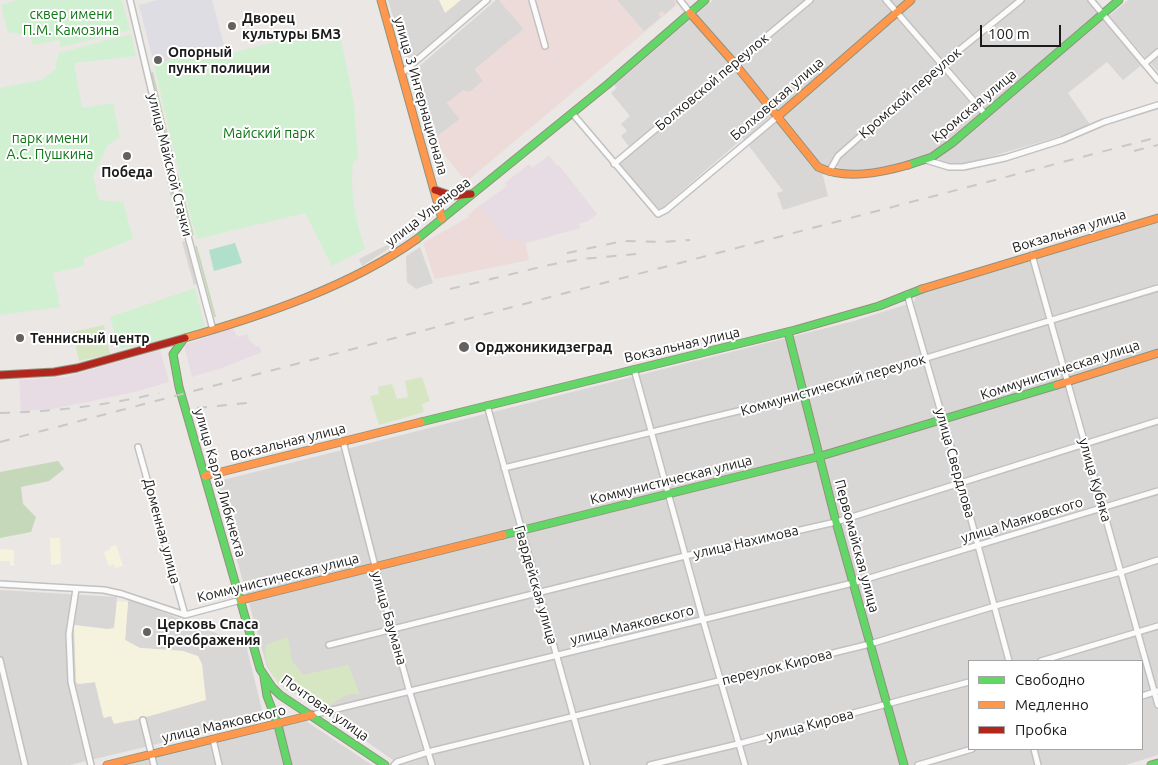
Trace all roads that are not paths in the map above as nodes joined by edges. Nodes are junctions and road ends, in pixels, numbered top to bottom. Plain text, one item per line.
1 (130, 0) edge
2 (381, 0) edge
3 (487, 0) edge
4 (532, 0) edge
5 (680, 0) edge
6 (705, 0) edge
7 (810, 0) edge
8 (886, 0) edge
9 (911, 0) edge
10 (1021, 0) edge
11 (1091, 0) edge
12 (1119, 0) edge
13 (897, 12) junction
14 (690, 13) junction
15 (1103, 14) junction
16 (545, 46) dead end
17 (1158, 52) edge
18 (1145, 63) junction
19 (735, 64) junction
20 (942, 64) junction
21 (402, 73) junction
22 (1158, 80) edge
23 (1158, 104) edge
24 (572, 113) junction
25 (985, 114) junction
26 (777, 117) junction
27 (926, 159) junction
28 (614, 164) junction
29 (829, 172) junction
30 (435, 190) junction
31 (473, 193) junction
32 (442, 218) junction
33 (1158, 219) edge
34 (1032, 255) junction
35 (1158, 288) edge
36 (907, 294) junction
37 (1050, 320) junction
38 (214, 330) junction
39 (788, 332) junction
40 (183, 340) junction
41 (160, 346) junction
42 (1158, 352) edge
43 (173, 354) junction
44 (926, 359) junction
45 (634, 369) junction
46 (0, 375) edge
47 (1067, 382) junction
48 (804, 395) junction
49 (487, 405) junction
50 (943, 420) junction
51 (1158, 421) edge
52 (652, 432) junction
53 (343, 441) junction
54 (1085, 443) junction
55 (138, 447) dead end
56 (821, 456) junction
57 (504, 468) junction
58 (206, 476) junction
59 (961, 482) junction
60 (1158, 491) edge
61 (668, 494) junction
62 (1103, 509) junction
63 (836, 522) junction
64 (521, 530) junction
65 (978, 546) junction
66 (685, 556) junction
67 (1158, 560) edge
68 (375, 566) junction
69 (1121, 572) junction
70 (853, 583) junction
71 (0, 584) edge
72 (76, 589) junction
73 (538, 592) junction
74 (240, 600) junction
75 (995, 606) junction
76 (185, 615) junction
77 (702, 620) junction
78 (1158, 626) edge
79 (394, 630) junction
80 (1138, 632) junction
81 (251, 636) joint
82 (870, 644) junction
83 (329, 645) dead end
84 (556, 657) junction
85 (0, 660) edge
86 (1009, 660) edge
87 (1044, 660) edge
88 (264, 677) junction
89 (720, 681) junction
90 (968, 682) edge
91 (1156, 692) edge
92 (410, 693) junction
93 (1143, 696) edge
94 (1158, 705) edge
95 (886, 706) junction
96 (312, 716) junction
97 (573, 717) junction
98 (143, 720) dead end
99 (278, 725) junction
100 (212, 739) junction
101 (738, 744) junction
102 (969, 750) edge
103 (1034, 750) edge
104 (428, 752) junction
105 (151, 754) junction
106 (1158, 763) edge
107 (26, 765) edge
108 (91, 765) edge
109 (107, 765) edge
110 (154, 765) edge
111 (218, 765) edge
112 (288, 765) edge
113 (385, 765) edge
114 (394, 765) edge
115 (432, 765) edge
116 (587, 765) edge
117 (650, 765) edge
118 (745, 765) edge
119 (904, 765) edge
120 (918, 765) edge
121 (1038, 765) edge
122 (1151, 765) edge

1 - 38 street, улица Майской Стачки
2 - 21 main road, улица 3 Интернационала
3 - 21 street
4 - 16 street
5 - 14 street
6 - 14 main road, улица Ульянова
7 - 19 street, Болховской переулок
8 - 13 street
9 - 13 main road, Болховская улица
10 - 20 street, Кромской переулок
11 - 15 street
12 - 15 main road, Кромская улица
13 - 20 street
13 - 26 main road, Болховская улица
14 - 19 main road
14 - 24 main road, улица Ульянова
15 - 18 street
15 - 25 main road, Кромская улица
17 - 18 street
18 - 22 street
19 - 26 main road
19 - 28 street, Болховской переулок
20 - 25 street
20 - 29 street, Кромской переулок
21 - 30 main road, улица 3 Интернационала
23 - 27 street
24 - 28 street
24 - 31 main road, улица Ульянова
25 - 27 main road, Кромская улица
26 - 28 street, Болховская улица
26 - 29 main road, Кромская улица
27 - 29 main road, Кромская улица
30 - 31 main road, улица 3 Интернационала
30 - 32 main road
31 - 32 main road, улица Ульянова
32 - 38 main road, улица Ульянова
33 - 34 main road, Вокзальная улица
34 - 36 main road, Вокзальная улица
34 - 37 street, улица Кубяка
35 - 37 street, Коммунистический переулок
36 - 39 main road, Вокзальная улица
36 - 44 street, улица Свердлова
37 - 44 street, Коммунистический переулок
37 - 47 street, улица Кубяка
38 - 40 main road, улица Ульянова
39 - 45 main road, Вокзальная улица
39 - 48 main road, Первомайская улица
40 - 41 main road, улица Ульянова
40 - 43 main road
41 - 43 main road
41 - 46 main road, улица Ульянова
42 - 47 main road, Коммунистическая улица
43 - 58 main road, улица Карла Либкнехта
44 - 48 street, Коммунистический переулок
44 - 50 street, улица Свердлова
45 - 49 main road, Вокзальная улица
45 - 52 street
47 - 50 main road, Коммунистическая улица
47 - 54 street, улица Кубяка
48 - 52 street, Коммунистический переулок
48 - 56 main road, Первомайская улица
49 - 53 main road, Вокзальная улица
49 - 57 street, Гвардейская улица
50 - 56 main road, Коммунистическая улица
50 - 59 street, улица Свердлова
51 - 54 street, улица Нахимова
52 - 57 street, Коммунистический переулок
52 - 61 street
53 - 58 main road, Вокзальная улица
53 - 68 street, улица Баумана
54 - 59 street, улица Нахимова
54 - 62 street, улица Кубяка
55 - 76 street, Доменная улица
56 - 61 main road, Коммунистическая улица
56 - 63 main road, Первомайская улица
57 - 64 street, Гвардейская улица
58 - 74 main road, улица Карла Либкнехта
59 - 63 street, улица Нахимова
59 - 65 street, улица Свердлова
60 - 62 street, улица Маяковского
61 - 64 main road, Коммунистическая улица
61 - 66 street
62 - 65 street, улица Маяковского
62 - 69 street, улица Кубяка
63 - 66 street, улица Нахимова
63 - 70 main road, Первомайская улица
64 - 68 main road, Коммунистическая улица
64 - 73 street, Гвардейская улица
65 - 70 street, улица Маяковского
65 - 75 street, улица Свердлова
66 - 73 street, улица Нахимова
66 - 77 street
67 - 69 street, переулок Кирова
68 - 74 main road, Коммунистическая улица
68 - 79 street, улица Баумана
69 - 75 street, переулок Кирова
69 - 80 street, улица Кубяка
70 - 77 street, улица Маяковского
70 - 82 main road, Первомайская улица
71 - 72 street
72 - 76 street
72 - 108 street
73 - 79 street, улица Нахимова
73 - 84 street, Гвардейская улица
74 - 76 street, Коммунистическая улица
74 - 81 main road, улица Карла Либкнехта
75 - 82 street, переулок Кирова
75 - 86 street, улица Свердлова
77 - 84 street, улица Маяковского
77 - 89 street
78 - 80 street
79 - 83 street, улица Нахимова
79 - 92 street, улица Баумана
80 - 87 street
80 - 91 street, улица Кубяка
81 - 88 main road, Почтовая улица
82 - 89 street, переулок Кирова
82 - 95 main road, Первомайская улица
84 - 92 street, улица Маяковского
84 - 97 street, Гвардейская улица
85 - 107 street
88 - 96 main road, Почтовая улица
88 - 99 main road
89 - 97 street, переулок Кирова
89 - 101 street
90 - 95 street, улица Кирова
91 - 93 street
91 - 94 street, улица Кубяка
92 - 96 street, улица Маяковского
92 - 104 street, улица Баумана
95 - 101 street, улица Кирова
95 - 119 main road, Первомайская улица
96 - 99 main road, улица Маяковского
96 - 113 main road, Почтовая улица
97 - 104 street, переулок Кирова
97 - 116 street, Гвардейская улица
98 - 105 street
99 - 100 main road, улица Маяковского
99 - 112 main road
100 - 105 main road, улица Маяковского
100 - 111 street
101 - 117 street, улица Кирова
101 - 118 street
102 - 120 street
103 - 121 street
104 - 114 street, переулок Кирова
104 - 115 street, улица Баумана
105 - 109 main road, улица Маяковского
105 - 110 street
106 - 122 main road

